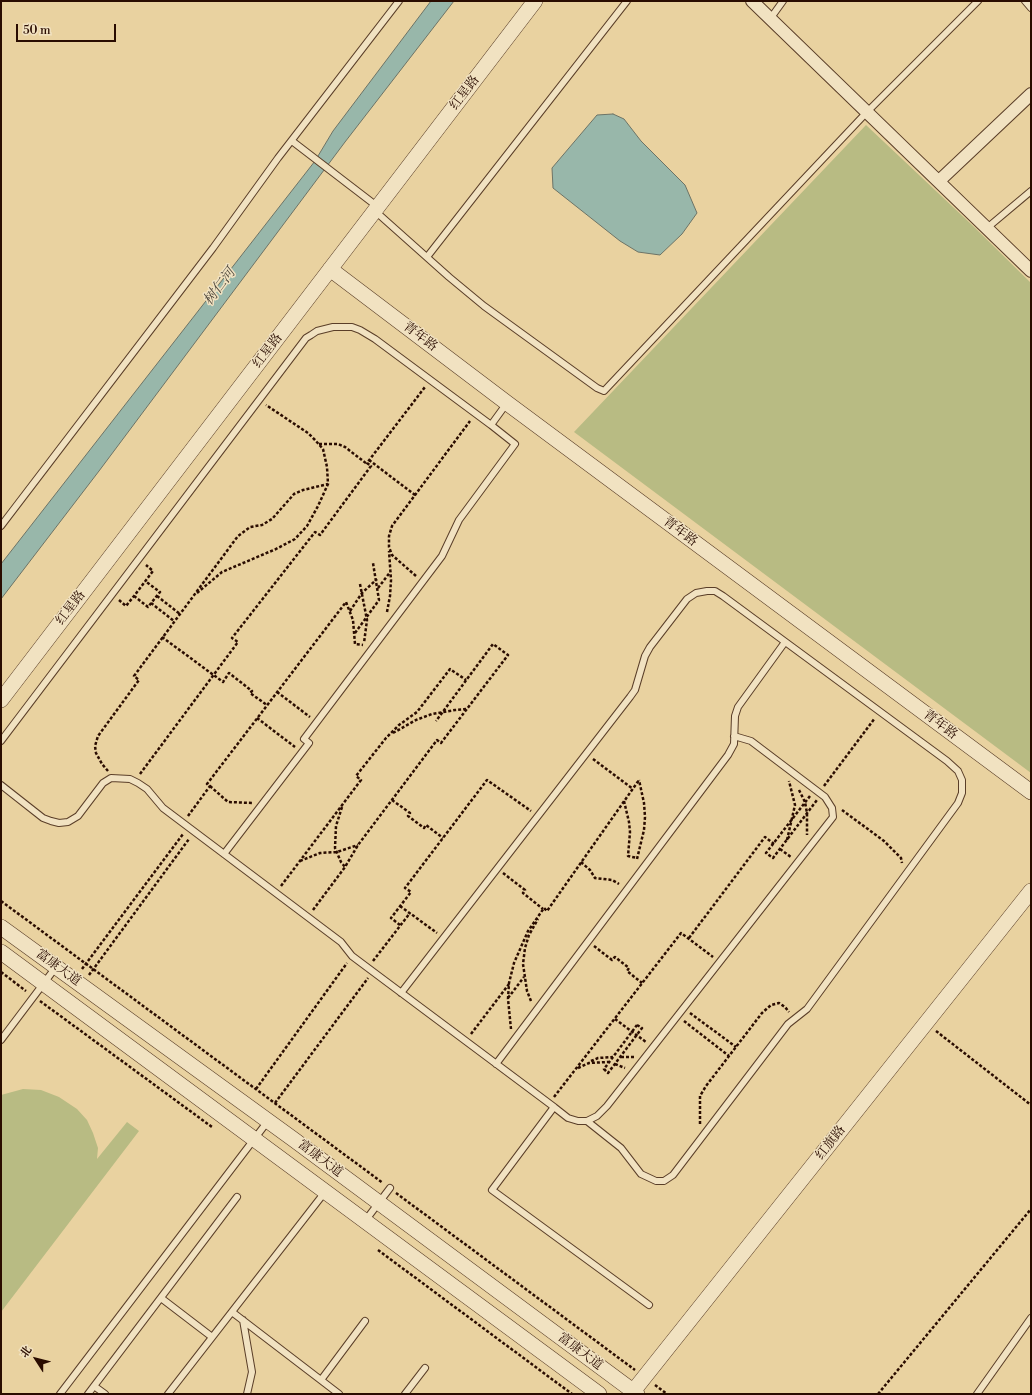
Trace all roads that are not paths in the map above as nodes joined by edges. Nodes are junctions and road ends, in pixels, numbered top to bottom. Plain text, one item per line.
1 (399, 1) edge
2 (535, 1) edge
3 (627, 1) edge
4 (752, 1) edge
5 (783, 1) edge
6 (978, 1) edge
7 (1025, 1) edge
8 (1031, 8) edge
9 (770, 19) junction
10 (1031, 94) edge
11 (867, 112) junction
12 (292, 141) junction
13 (938, 181) junction
14 (1031, 191) edge
15 (376, 210) junction
16 (987, 228) junction
17 (427, 257) junction
18 (330, 269) junction
19 (1031, 271) edge
20 (507, 403) junction
21 (491, 425) junction
22 (1, 526) edge
23 (785, 642) junction
24 (1, 700) edge
25 (734, 736) junction
26 (1, 741) edge
27 (1, 785) edge
28 (1031, 792) edge
29 (224, 854) junction
30 (1031, 891) edge
31 (1, 927) edge
32 (1, 952) edge
33 (56, 967) junction
34 (43, 983) junction
35 (401, 993) junction
36 (1, 1040) edge
37 (496, 1064) junction
38 (551, 1105) junction
39 (587, 1120) junction
40 (268, 1121) junction
41 (254, 1139) junction
42 (390, 1188) road end
43 (325, 1192) junction
44 (237, 1197) dead end
45 (379, 1203) junction
46 (365, 1222) junction
47 (160, 1298) junction
48 (649, 1305) dead end
49 (232, 1312) junction
50 (1031, 1318) edge
51 (243, 1320) junction
52 (365, 1321) dead end
53 (212, 1337) junction
54 (425, 1368) dead end
55 (321, 1380) junction
56 (94, 1386) junction
57 (634, 1393) edge
58 (60, 1394) edge
59 (88, 1394) edge
60 (104, 1394) edge
61 (168, 1394) edge
62 (248, 1394) edge
63 (339, 1394) edge
64 (405, 1394) edge
65 (599, 1394) edge
66 (977, 1394) edge

1 - 12 lane
2 - 15 street, 红星路
3 - 17 lane
4 - 9 street
5 - 9 lane
6 - 11 lane
7 - 8 lane
9 - 11 street
10 - 13 street
11 - 13 street
11 - 17 lane
12 - 15 lane
12 - 22 lane
13 - 16 street
14 - 16 lane
15 - 17 lane
15 - 18 street, 红星路
16 - 19 street
18 - 20 street, 青年路
18 - 24 street, 红星路
20 - 21 lane
20 - 28 street, 青年路
21 - 26 lane
21 - 29 lane
23 - 25 lane
23 - 35 lane
23 - 39 lane
25 - 37 lane
25 - 39 lane
27 - 29 lane
29 - 35 lane
30 - 57 street, 红旗路
31 - 33 street, 富康大道
32 - 34 street, 富康大道
33 - 34 lane
33 - 40 street, 富康大道
34 - 36 lane
34 - 41 street, 富康大道
35 - 37 lane
37 - 38 lane
38 - 39 lane
38 - 48 lane
40 - 41 lane
40 - 45 street, 富康大道
41 - 43 street, 富康大道
41 - 58 lane
42 - 45 lane
43 - 46 street, 富康大道
43 - 49 lane
44 - 47 lane
45 - 46 lane
45 - 57 street, 富康大道
46 - 65 street, 富康大道
47 - 53 lane
47 - 56 lane
49 - 51 lane
49 - 53 lane
50 - 66 lane
51 - 55 lane
51 - 62 lane
52 - 55 lane
53 - 61 lane
54 - 64 lane
55 - 63 lane
56 - 59 lane
56 - 60 lane

